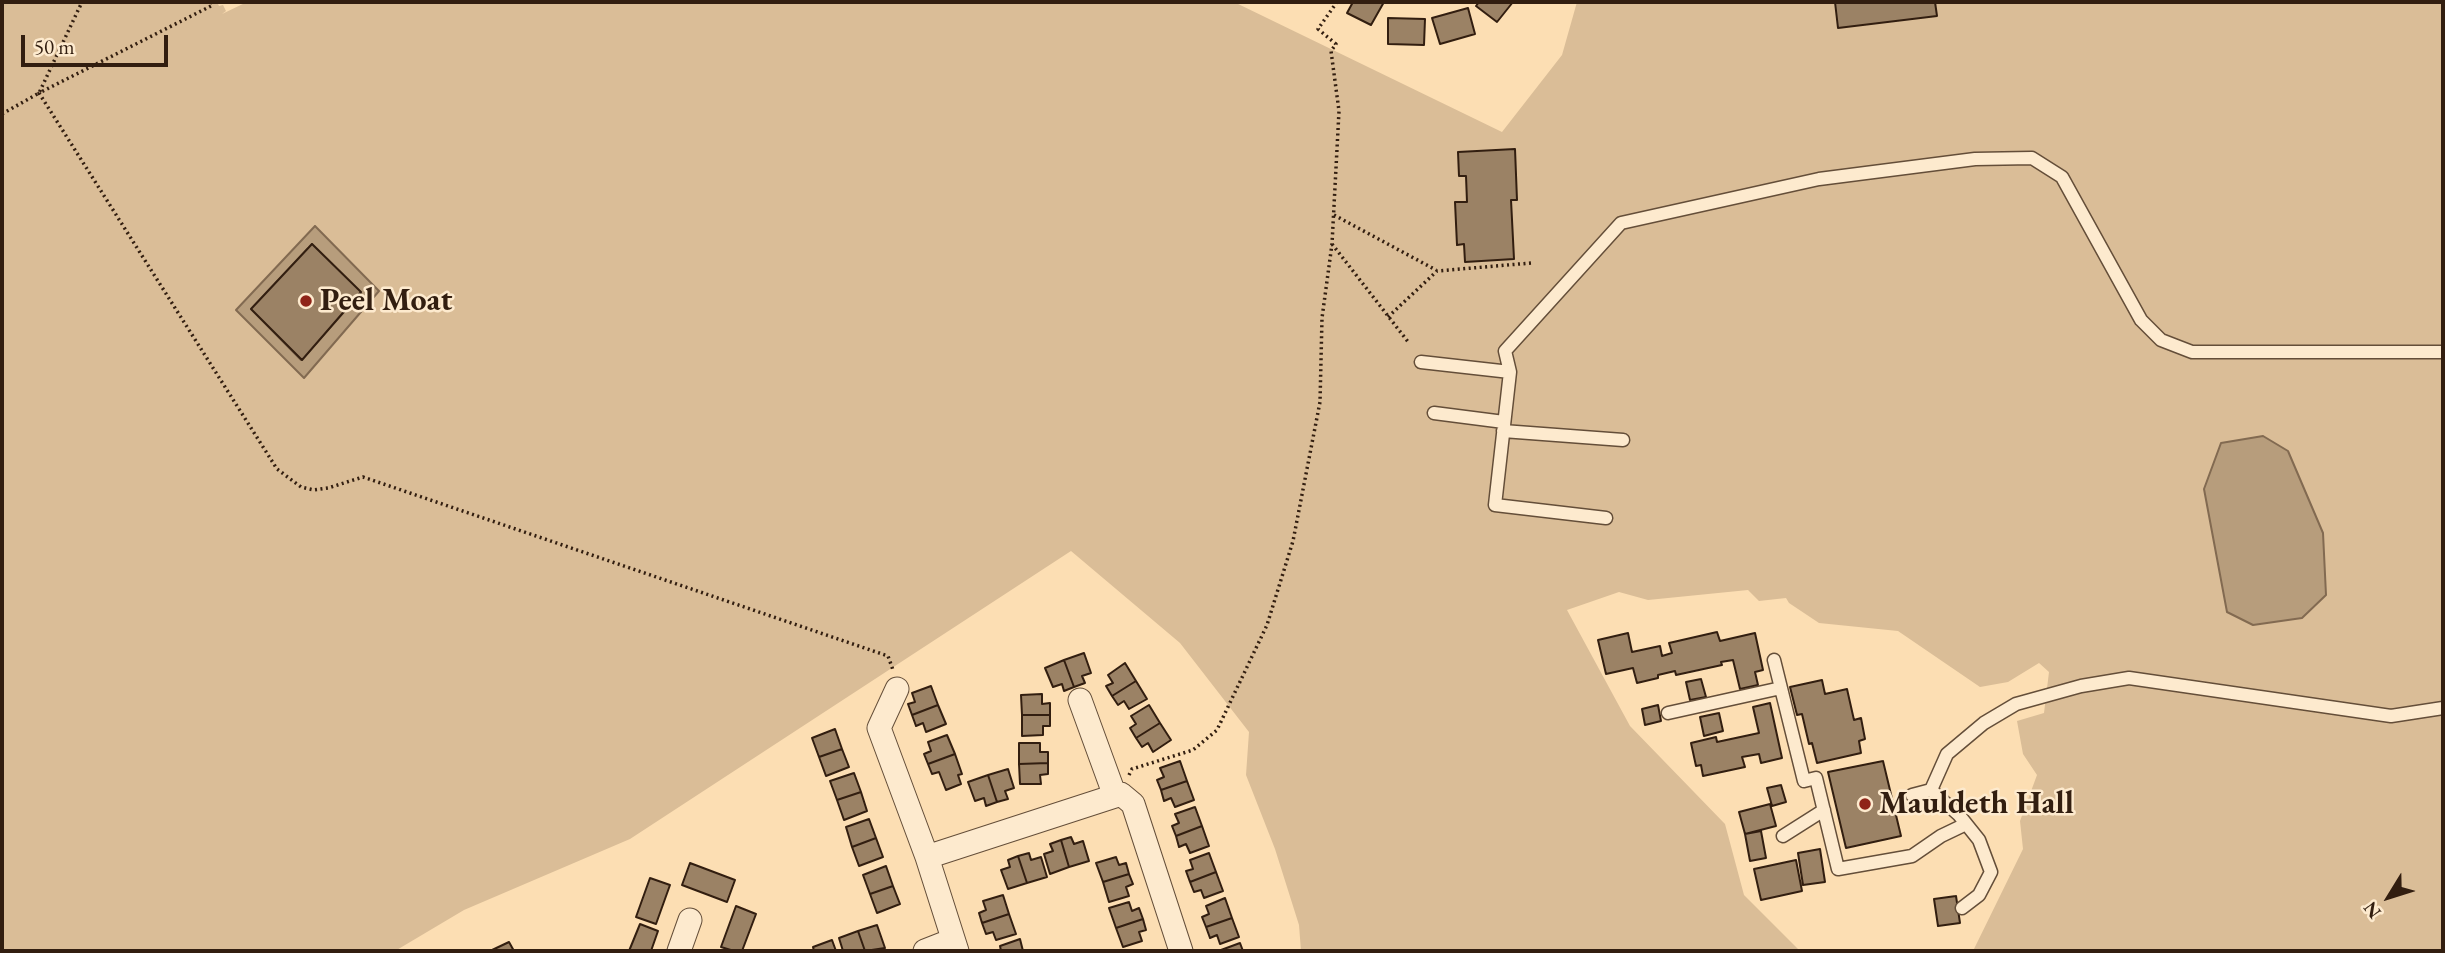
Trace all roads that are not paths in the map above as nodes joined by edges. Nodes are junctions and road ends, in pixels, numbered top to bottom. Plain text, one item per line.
1 (2443, 352) edge
2 (1421, 362) dead end
3 (1510, 372) junction
4 (1434, 413) dead end
5 (1504, 426) junction
6 (1623, 440) dead end
7 (1606, 518) dead end
8 (1774, 660) dead end
9 (1781, 688) junction
10 (897, 689) road end
11 (1080, 700) dead end
12 (2443, 708) edge
13 (1668, 713) dead end
14 (1931, 790) junction
15 (1912, 794) dead end
16 (1118, 795) junction
17 (1824, 810) junction
18 (1966, 824) junction
19 (1783, 836) dead end
20 (927, 857) junction
21 (1962, 908) dead end
22 (690, 920) dead end
23 (955, 946) edge
24 (679, 951) edge
25 (925, 951) edge
26 (1181, 951) edge

1 - 3 lane
2 - 3 lane
3 - 5 lane
4 - 5 lane
5 - 6 lane
5 - 7 lane
8 - 9 lane
9 - 13 lane
9 - 17 lane
10 - 20 street
11 - 16 street
12 - 14 lane
14 - 15 lane
14 - 18 lane
16 - 20 street
16 - 26 street
17 - 18 lane
17 - 19 lane
18 - 21 lane
20 - 23 street
22 - 24 street
23 - 25 street

